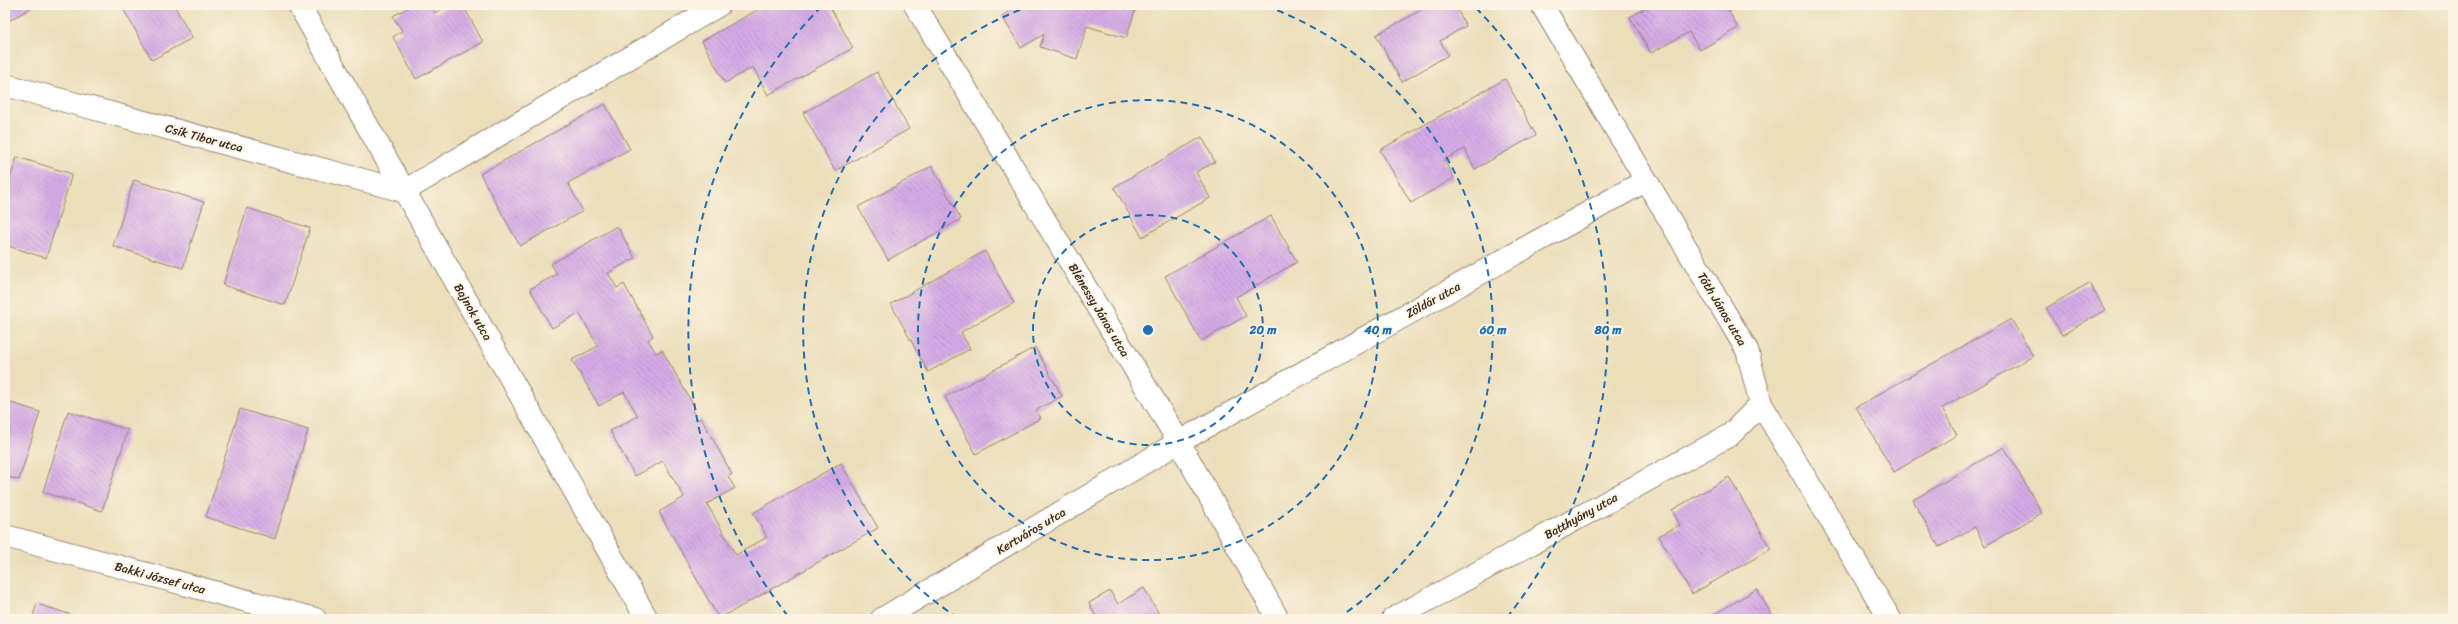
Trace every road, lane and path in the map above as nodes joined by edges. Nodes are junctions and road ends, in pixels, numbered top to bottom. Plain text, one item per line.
1 (299, 5) edge
2 (719, 5) edge
3 (915, 5) edge
4 (1542, 5) edge
5 (5, 85) edge
6 (1645, 181) junction
7 (404, 190) junction
8 (1761, 404) junction
9 (1179, 442) junction
10 (5, 536) edge
11 (315, 619) edge
12 (647, 619) edge
13 (882, 619) edge
14 (1278, 619) edge
15 (1393, 619) edge
16 (1890, 619) edge

1 - 7 street, Bajnok utca
2 - 7 street
3 - 9 street, Blénessy János utca
4 - 6 street, Tóth János utca
5 - 7 street, Csík Tibor utca
6 - 8 street, Tóth János utca
6 - 9 street, Zöldár utca
7 - 12 street, Bajnok utca
8 - 15 street, Batthyány utca
8 - 16 street, Tóth János utca
9 - 13 street, Kertváros utca
9 - 14 street, Blénessy János utca
10 - 11 street, Bakki József utca

